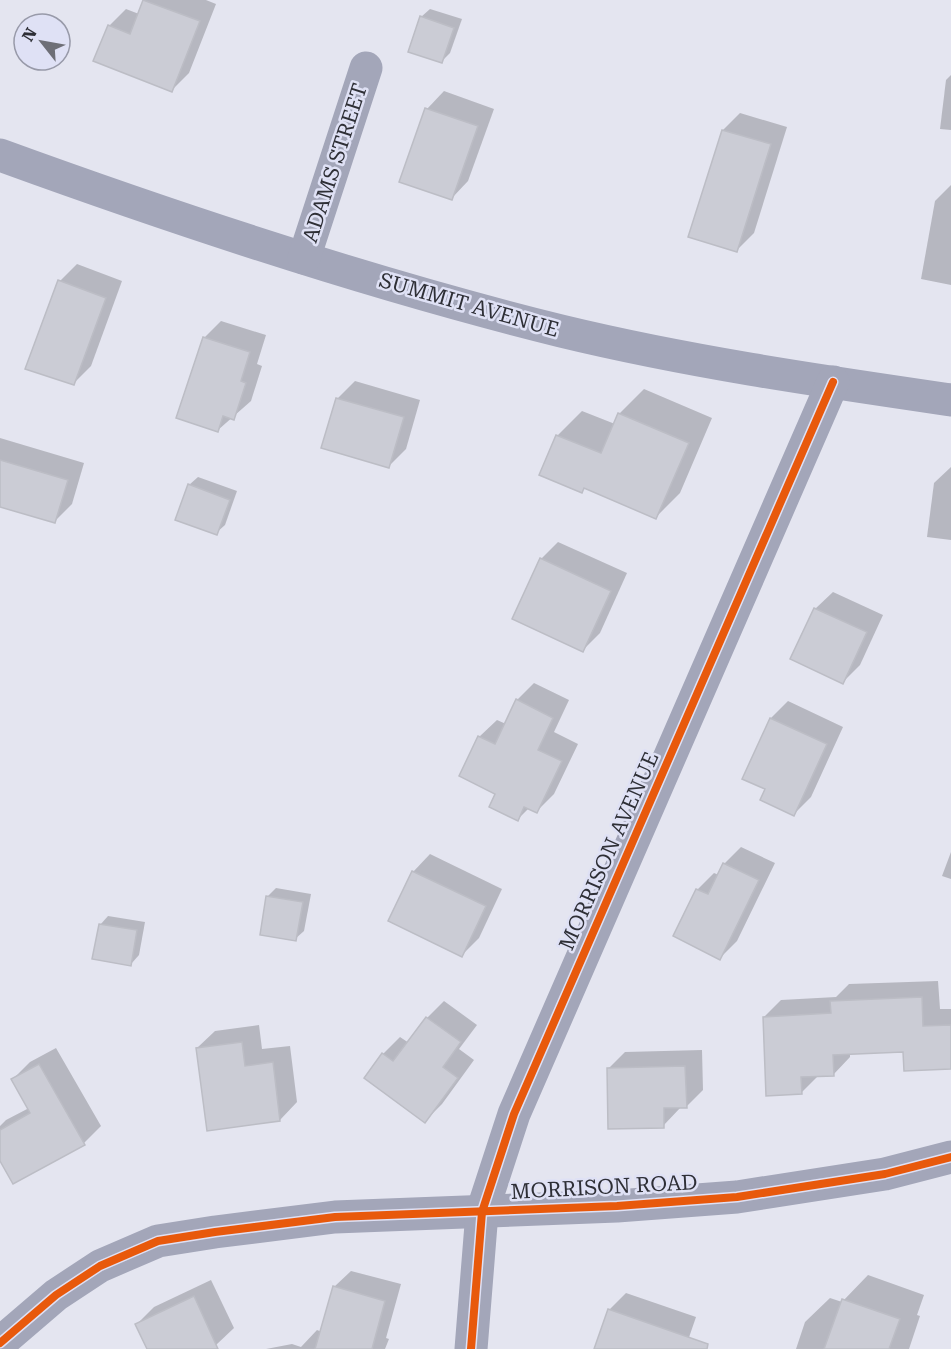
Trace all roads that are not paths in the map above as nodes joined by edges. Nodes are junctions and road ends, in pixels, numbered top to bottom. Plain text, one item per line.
1 (366, 68) dead end
2 (0, 155) edge
3 (304, 258) junction
4 (833, 382) junction
5 (951, 400) edge
6 (951, 1157) edge
7 (482, 1212) junction
8 (0, 1343) edge
9 (471, 1349) edge

1 - 3 street, ADAMS STREET
2 - 3 street, SUMMIT AVENUE
3 - 4 street, SUMMIT AVENUE
4 - 5 street, SUMMIT AVENUE
4 - 7 street, MORRISON AVENUE
6 - 7 street, MORRISON ROAD
7 - 8 street, MORRISON ROAD
7 - 9 street, MORRISON AVENUE

